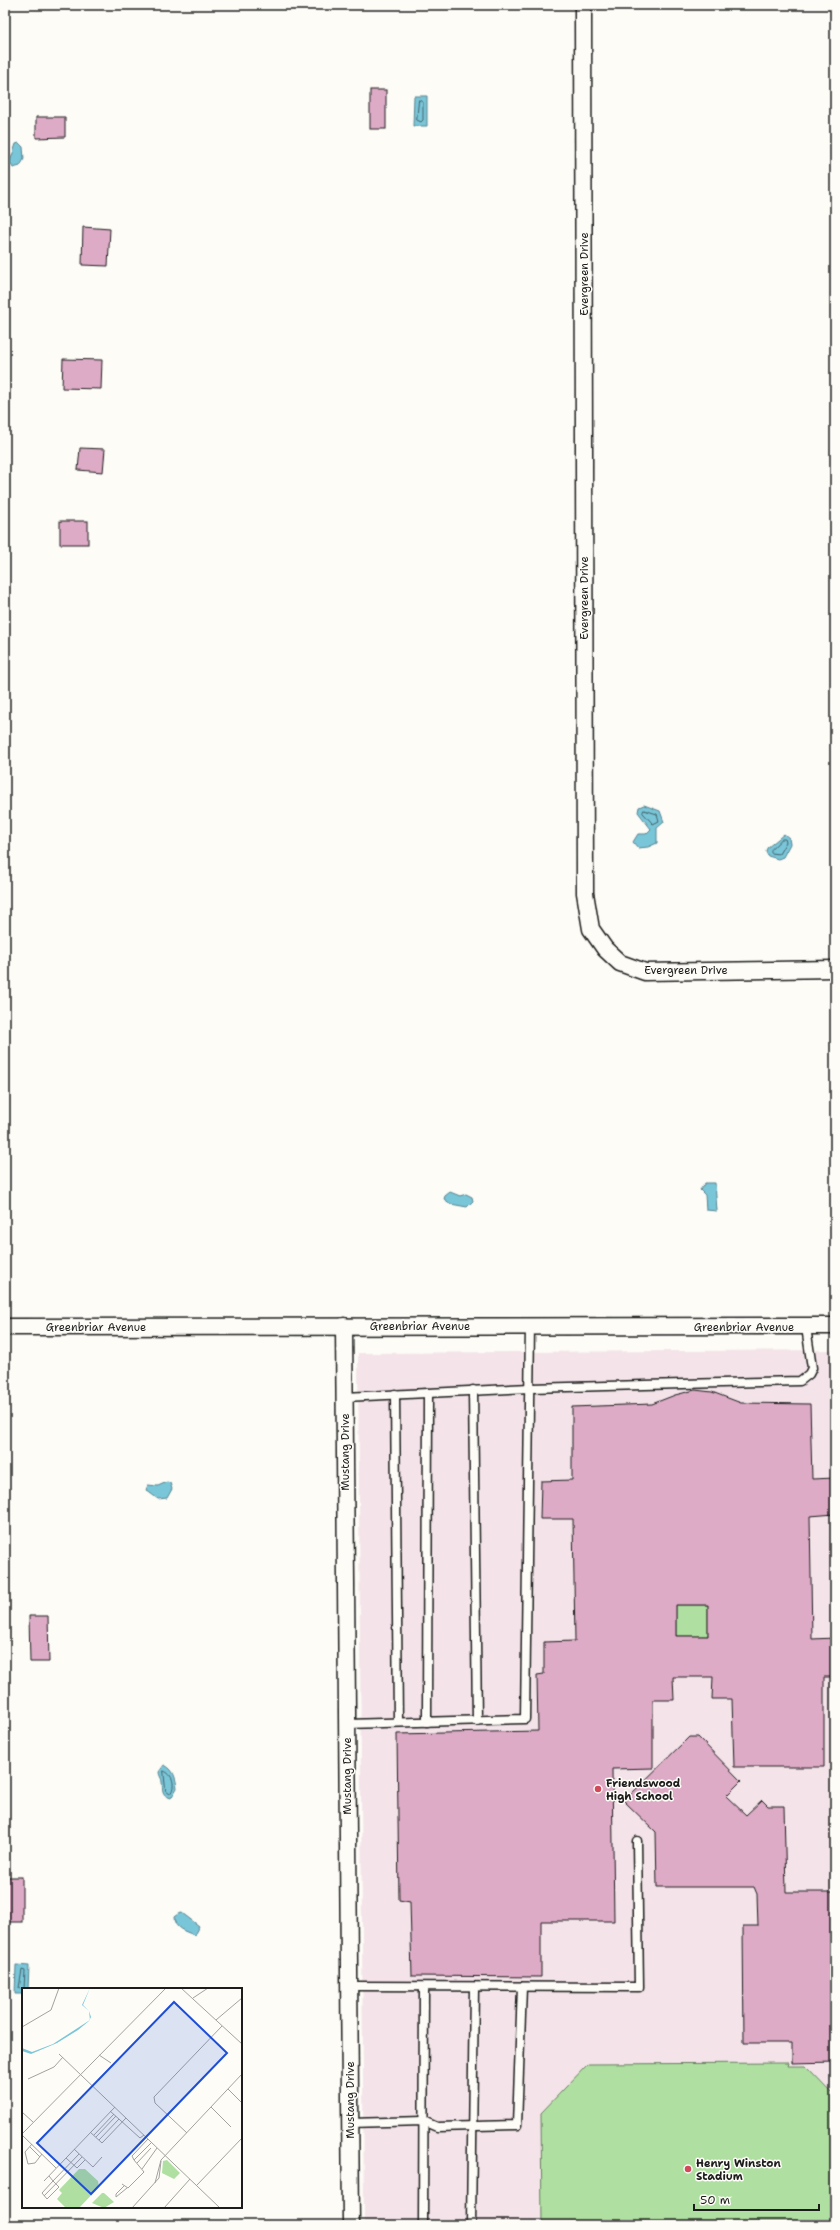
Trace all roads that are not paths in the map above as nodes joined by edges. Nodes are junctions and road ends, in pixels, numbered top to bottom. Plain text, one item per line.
1 (583, 5) edge
2 (835, 969) edge
3 (344, 1326) junction
4 (530, 1326) junction
5 (835, 1326) edge
6 (5, 1327) edge
7 (806, 1327) junction
8 (530, 1388) junction
9 (473, 1390) junction
10 (428, 1393) junction
11 (395, 1394) junction
12 (345, 1396) junction
13 (477, 1721) junction
14 (398, 1722) junction
15 (428, 1722) junction
16 (347, 1724) junction
17 (637, 1841) dead end
18 (349, 1986) junction
19 (424, 1987) junction
20 (474, 1987) junction
21 (522, 1987) junction
22 (423, 2121) junction
23 (350, 2123) junction
24 (471, 2126) junction
25 (351, 2225) edge
26 (424, 2225) edge
27 (471, 2225) edge

1 - 2 street, Evergreen Drive
3 - 4 street, Greenbriar Avenue
3 - 6 street, Greenbriar Avenue
3 - 12 street, Mustang Drive
4 - 7 street, Greenbriar Avenue
4 - 8 lane
5 - 7 street, Greenbriar Avenue
7 - 8 lane
8 - 9 lane
8 - 13 lane
9 - 10 lane
9 - 13 lane
10 - 11 lane
10 - 15 lane
11 - 12 lane
11 - 14 lane
12 - 16 street, Mustang Drive
13 - 15 lane
14 - 15 lane
14 - 16 lane
16 - 18 street, Mustang Drive
17 - 21 lane
18 - 19 lane
18 - 23 street, Mustang Drive
19 - 20 lane
19 - 22 lane
20 - 21 lane
20 - 24 lane
21 - 24 lane
22 - 23 lane
22 - 24 lane
22 - 26 lane
23 - 25 street, Mustang Drive
24 - 27 lane

